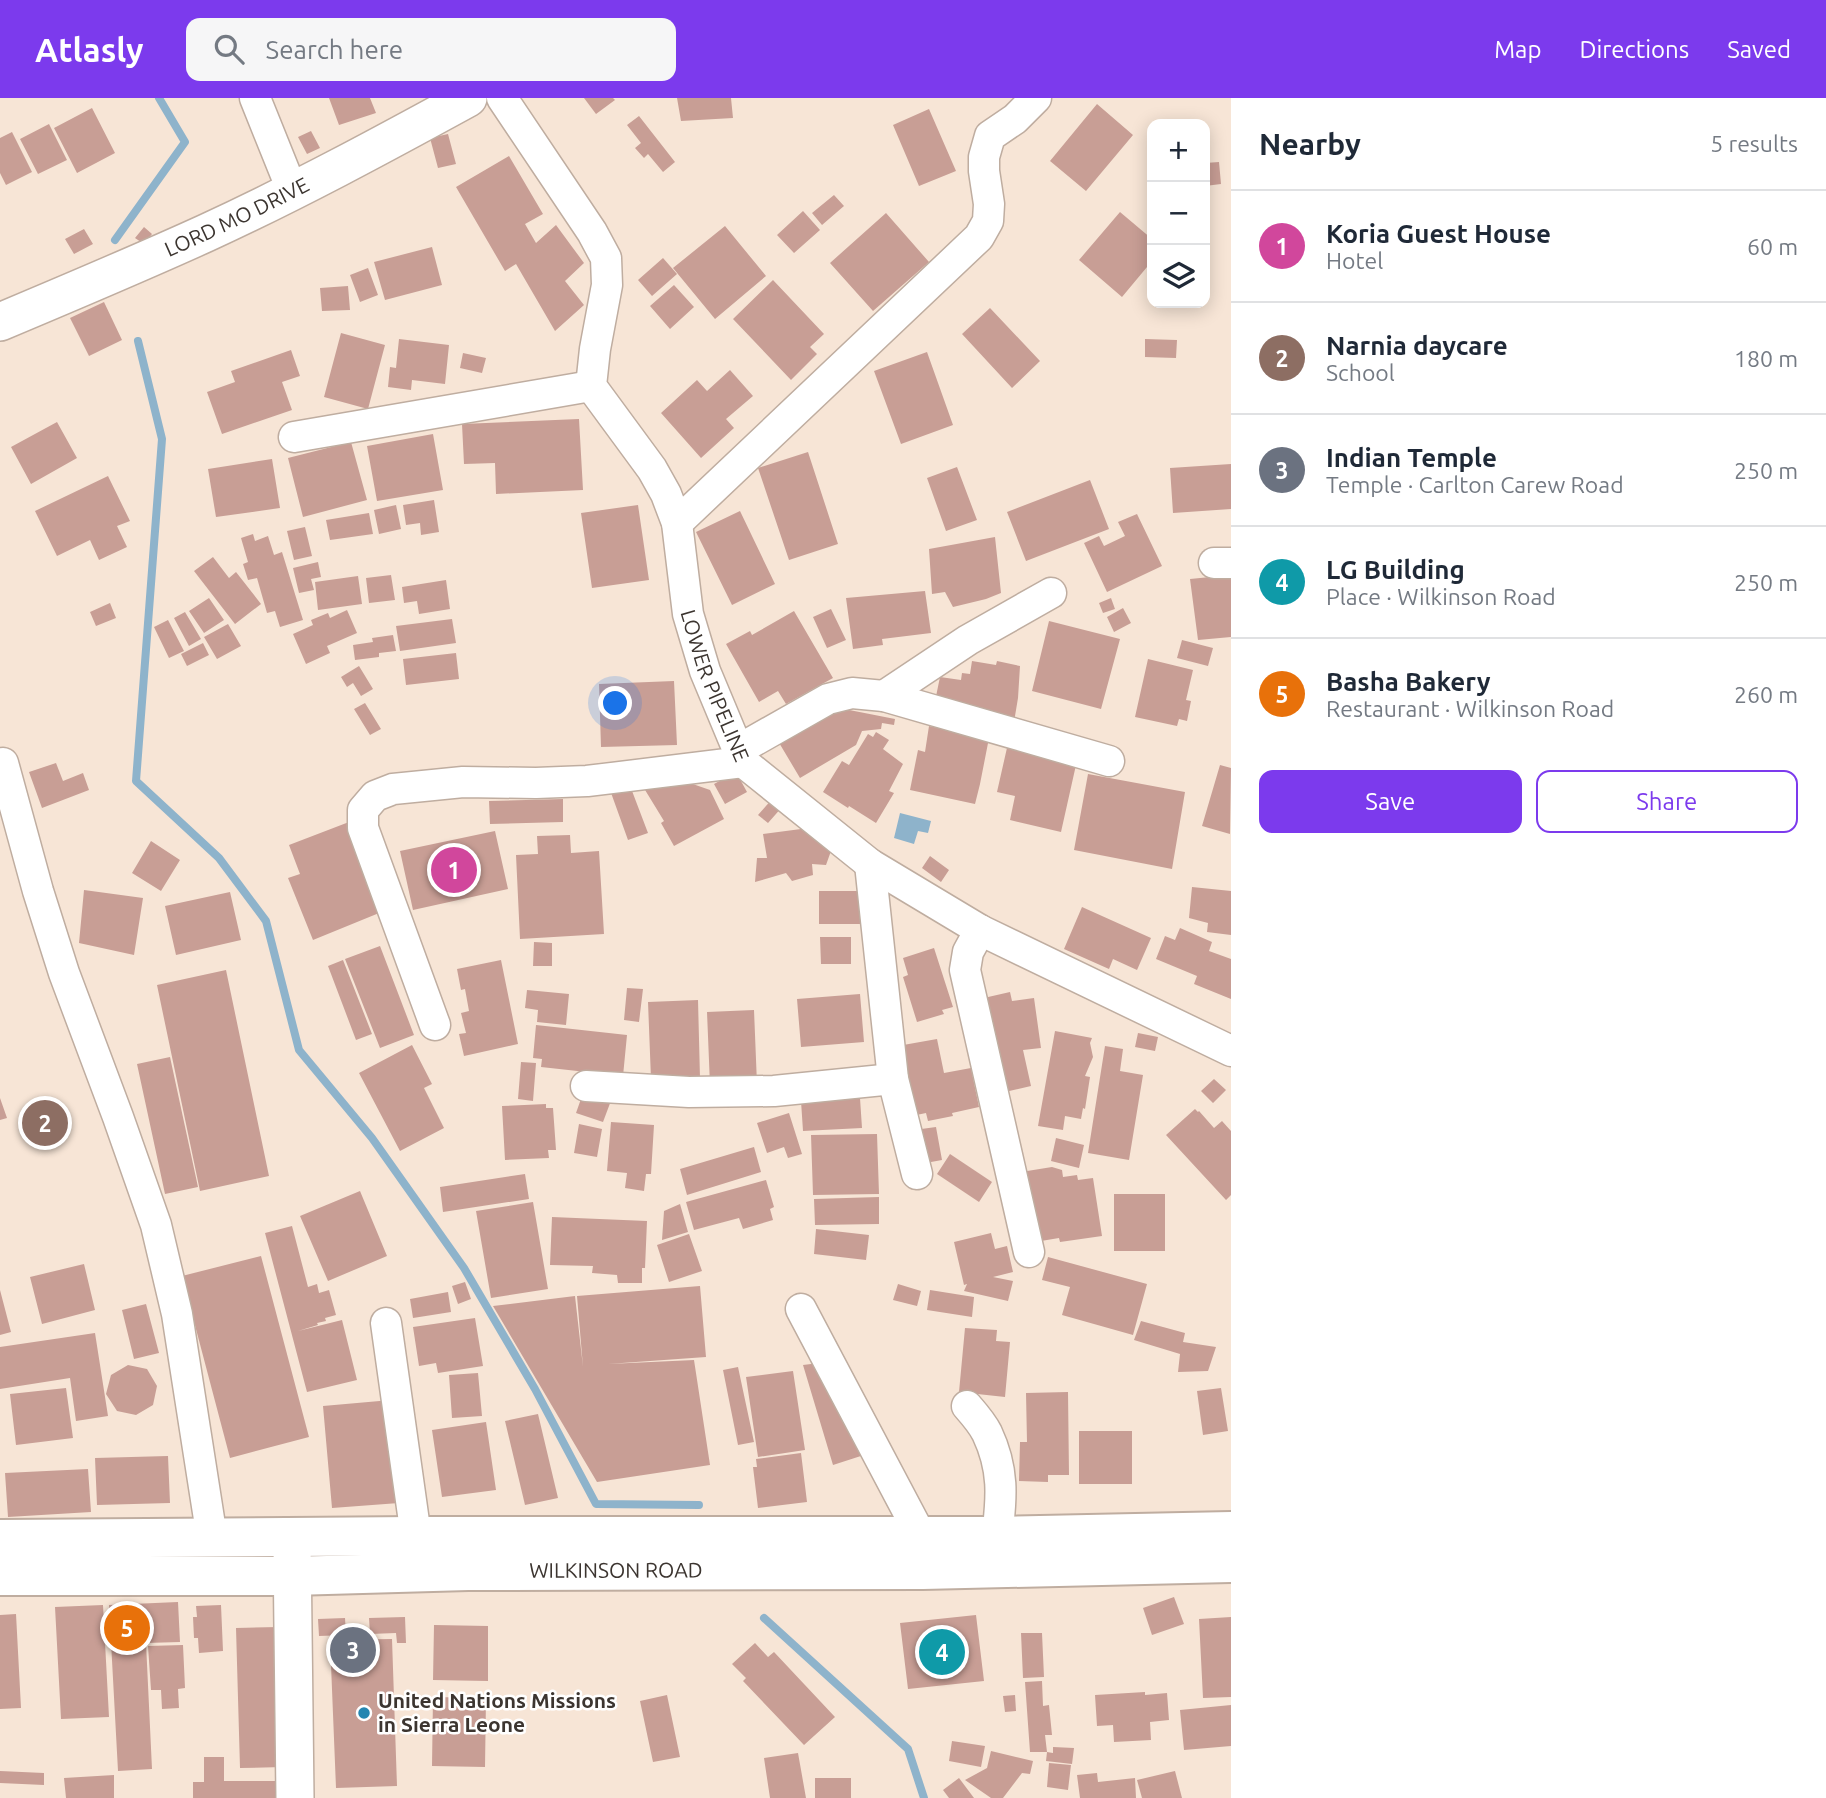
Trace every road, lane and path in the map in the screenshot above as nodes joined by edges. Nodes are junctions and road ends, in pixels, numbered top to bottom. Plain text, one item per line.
1 (256, 98) edge
2 (468, 98) edge
3 (502, 98) edge
4 (1036, 98) edge
5 (292, 190) junction
6 (0, 321) edge
7 (591, 386) junction
8 (294, 437) dead end
9 (677, 523) junction
10 (1051, 593) dead end
11 (884, 696) junction
12 (740, 756) junction
13 (1109, 761) dead end
14 (4, 763) dead end
15 (870, 863) junction
16 (980, 930) junction
17 (435, 1025) dead end
18 (1231, 1051) edge
19 (893, 1079) junction
20 (586, 1086) dead end
21 (917, 1174) dead end
22 (1029, 1252) dead end
23 (801, 1309) dead end
24 (386, 1323) dead end
25 (967, 1406) dead end
26 (1231, 1531) edge
27 (416, 1536) junction
28 (921, 1536) junction
29 (997, 1536) junction
30 (292, 1537) junction
31 (212, 1538) junction
32 (0, 1539) edge
33 (1231, 1563) edge
34 (0, 1576) edge
35 (292, 1576) junction
36 (295, 1798) edge

1 - 5 street
2 - 5 street, LORD MO DRIVE
3 - 7 street
4 - 9 street
5 - 6 street, LORD MO DRIVE
7 - 8 street
7 - 9 street, LOWER PIPELINE
9 - 12 street, LOWER PIPELINE
10 - 11 street
11 - 12 street
11 - 13 street
12 - 15 street, LOWER PIPELINE
12 - 17 street
14 - 31 street
15 - 16 street, LOWER PIPELINE
15 - 19 street
16 - 18 street, LOWER PIPELINE
16 - 22 street
19 - 20 street
19 - 21 street
23 - 28 street
24 - 27 street
25 - 29 street
26 - 29 main road, WILKINSON ROAD
27 - 28 main road, WILKINSON ROAD
27 - 30 main road, WILKINSON ROAD
28 - 29 main road, WILKINSON ROAD
30 - 31 main road, WILKINSON ROAD
30 - 35 street
31 - 32 main road, WILKINSON ROAD
33 - 35 main road, WILKINSON ROAD
34 - 35 main road, WILKINSON ROAD
35 - 36 street

